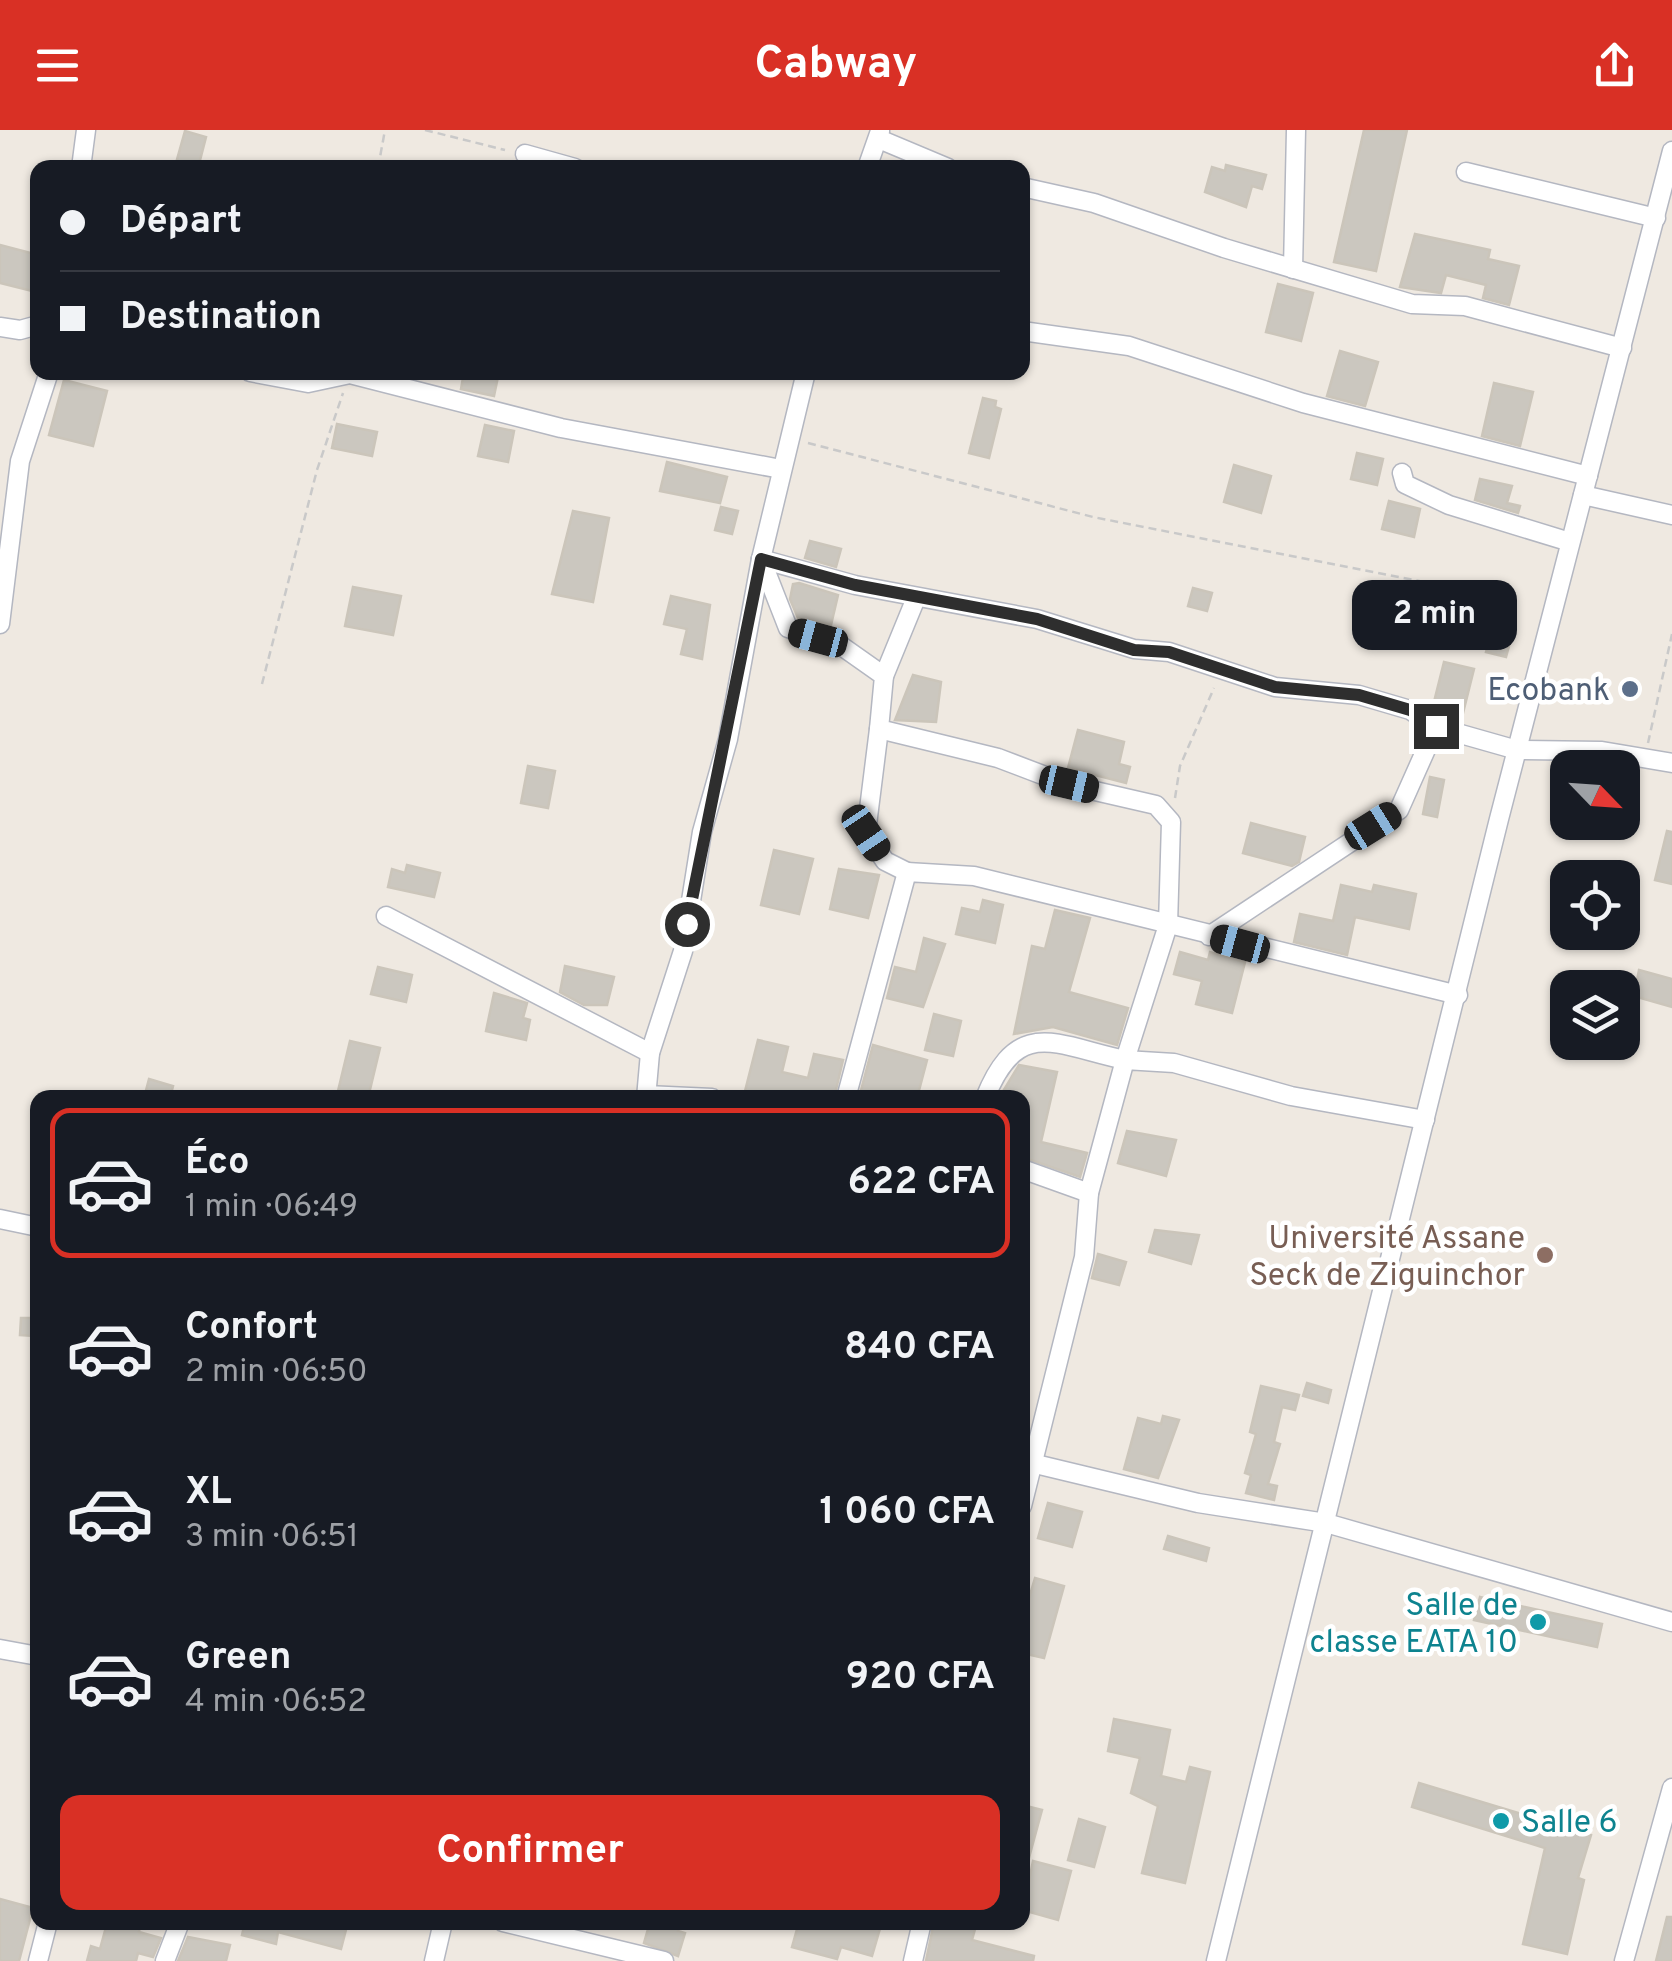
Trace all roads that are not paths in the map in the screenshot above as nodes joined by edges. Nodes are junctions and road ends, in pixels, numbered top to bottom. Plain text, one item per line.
1 (86, 130) edge
2 (1296, 130) edge
3 (880, 134) edge
4 (1672, 152) edge
5 (525, 154) road end
6 (82, 160) edge
7 (546, 160) edge
8 (870, 160) edge
9 (932, 160) edge
10 (1466, 172) dead end
11 (1030, 188) edge
12 (1656, 218) junction
13 (1293, 269) junction
14 (30, 327) edge
15 (0, 328) edge
16 (1030, 332) edge
17 (1622, 348) junction
18 (46, 380) edge
19 (292, 380) edge
20 (322, 380) edge
21 (373, 380) edge
22 (804, 380) edge
23 (781, 469) junction
24 (1402, 474) dead end
25 (1586, 485) junction
26 (1672, 515) edge
27 (1570, 542) junction
28 (761, 559) junction
29 (916, 598) junction
30 (0, 624) edge
31 (884, 676) junction
32 (1436, 726) junction
33 (879, 730) junction
34 (1517, 750) junction
35 (1672, 763) edge
36 (908, 872) junction
37 (386, 916) dead end
38 (1168, 925) junction
39 (1210, 936) junction
40 (1458, 995) junction
41 (650, 1054) junction
42 (1125, 1060) junction
43 (647, 1090) edge
44 (848, 1090) edge
45 (988, 1090) edge
46 (1425, 1120) junction
47 (1030, 1172) edge
48 (1089, 1193) junction
49 (0, 1219) edge
50 (30, 1226) edge
51 (1030, 1455) edge
52 (1030, 1462) edge
53 (1326, 1522) junction
54 (1672, 1622) edge
55 (0, 1650) edge
56 (30, 1655) edge
57 (1672, 1788) edge
58 (46, 1930) edge
59 (177, 1930) edge
60 (441, 1930) edge
61 (535, 1930) edge
62 (920, 1930) edge
63 (656, 1960) edge
64 (38, 1961) edge
65 (165, 1961) edge
66 (434, 1961) edge
67 (913, 1961) edge
68 (1216, 1961) edge
69 (1624, 1961) edge

1 - 6 street
2 - 13 street
3 - 8 street
3 - 9 street
4 - 12 street
5 - 7 street
10 - 12 street
11 - 13 street
12 - 17 street
13 - 17 street
14 - 15 street
16 - 25 street
17 - 25 street
18 - 30 street
19 - 20 street
21 - 23 street
22 - 23 street
23 - 28 street
24 - 27 street
25 - 26 street
25 - 27 street
27 - 34 street
28 - 29 street
28 - 31 street
28 - 41 street
29 - 31 street
29 - 32 street
31 - 33 street
32 - 34 street
32 - 39 street
33 - 36 street
33 - 38 street
34 - 35 street
34 - 40 street
36 - 38 street
36 - 44 street
37 - 41 street
38 - 39 street
38 - 42 street
39 - 40 street
40 - 46 street
41 - 43 street
42 - 45 street
42 - 46 street
42 - 48 street
46 - 53 street
47 - 48 street
48 - 51 street
49 - 50 street
52 - 53 street
53 - 54 street
53 - 68 street
55 - 56 street
57 - 69 street
58 - 64 street
59 - 65 street
60 - 66 street
61 - 63 street
62 - 67 street

